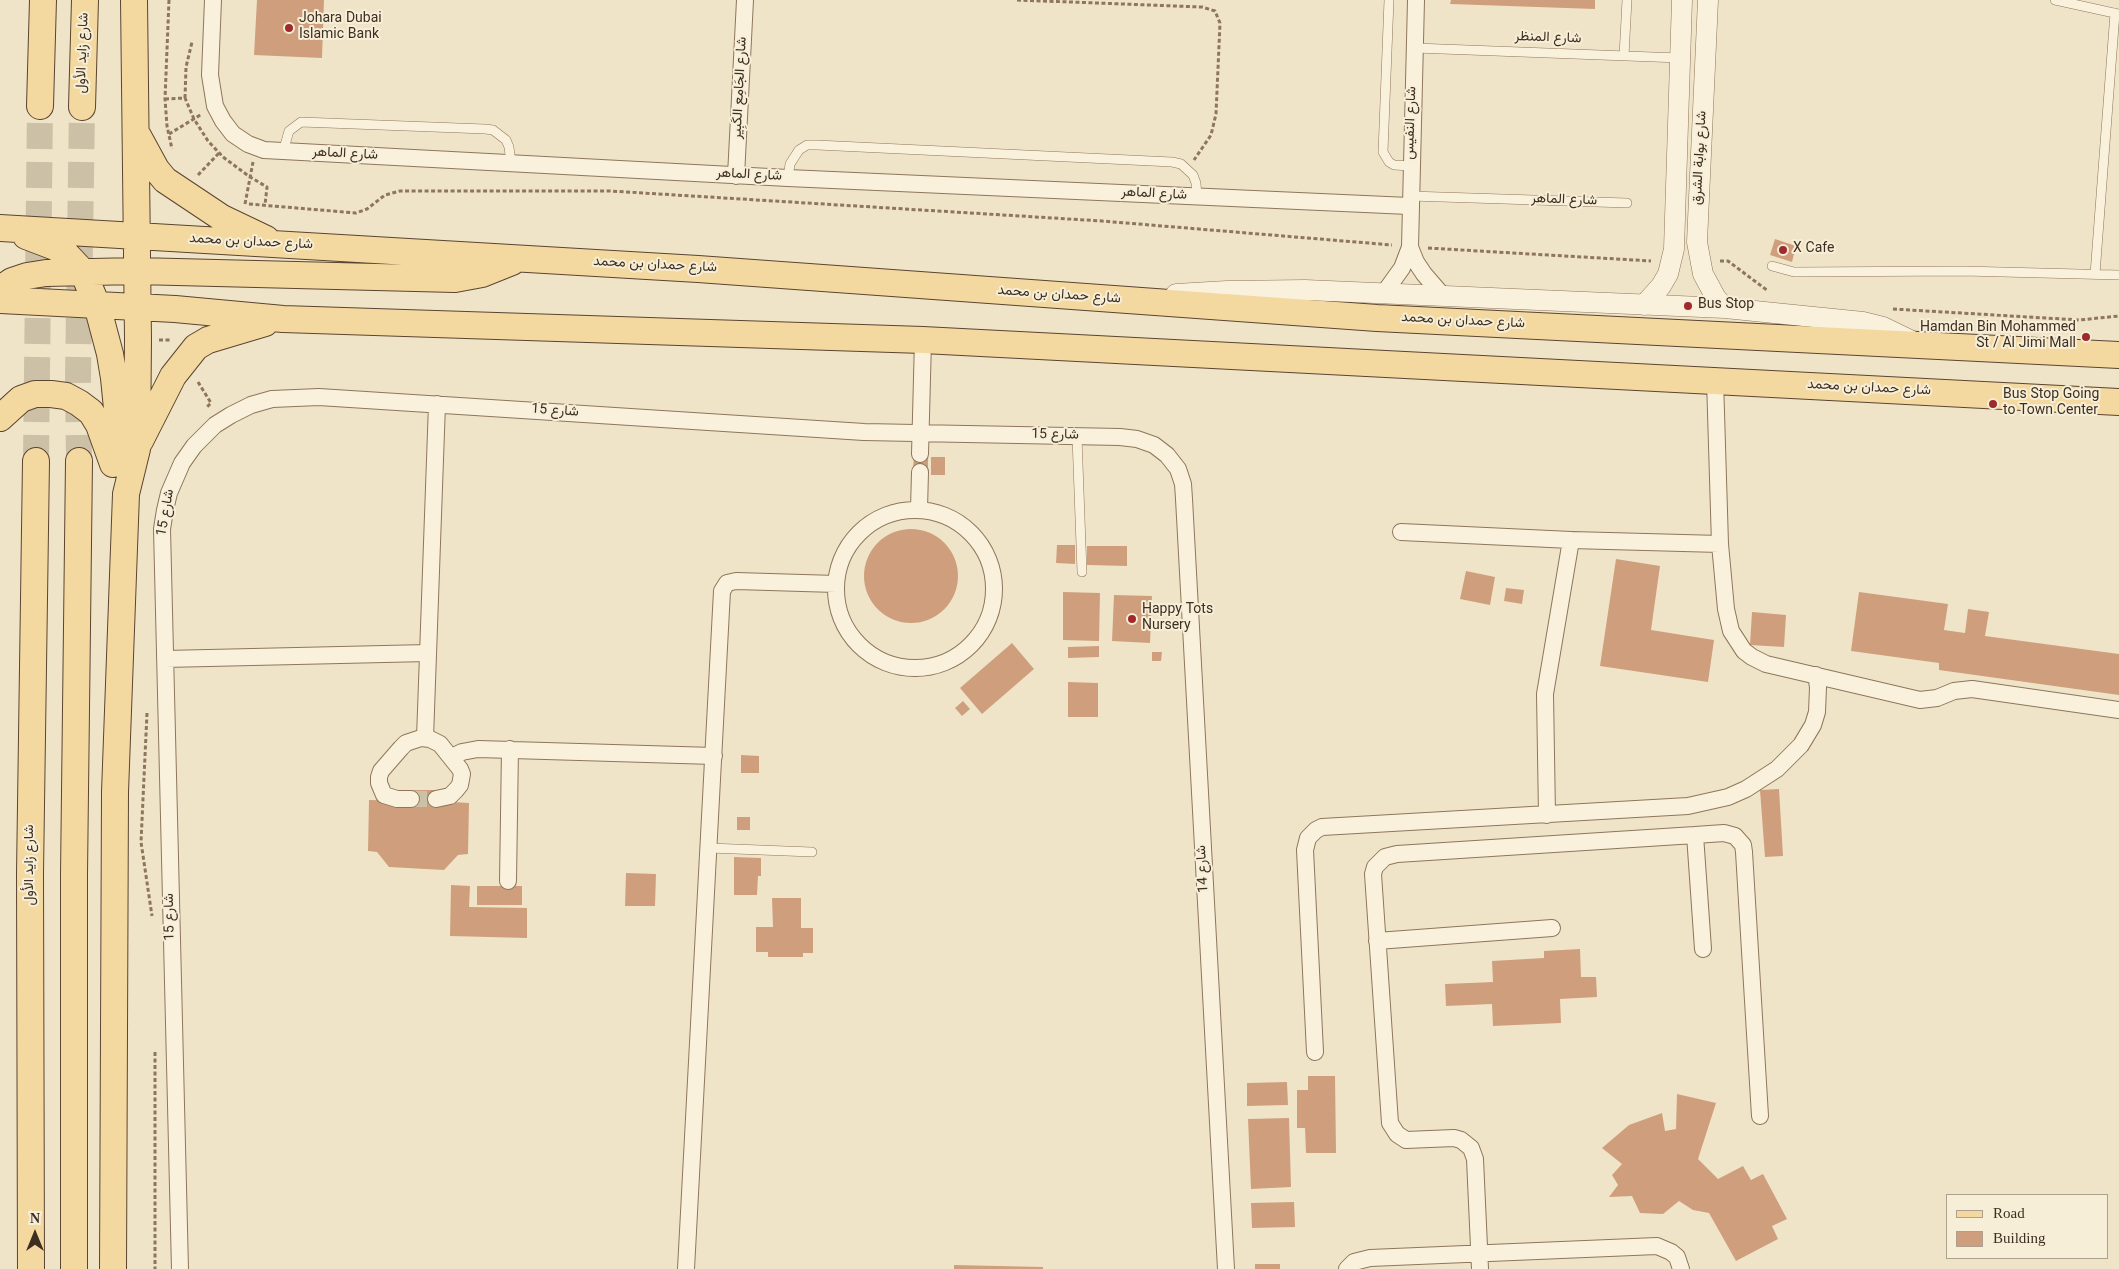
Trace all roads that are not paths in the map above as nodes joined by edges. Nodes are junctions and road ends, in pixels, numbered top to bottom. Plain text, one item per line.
1 (44, 0) edge
2 (85, 0) edge
3 (134, 0) edge
4 (213, 0) edge
5 (746, 0) edge
6 (1389, 0) edge
7 (1416, 0) edge
8 (1627, 0) edge
9 (1682, 0) edge
10 (1708, 0) edge
11 (2055, 0) edge
12 (2117, 14) edge
13 (1415, 48) junction
14 (1624, 56) junction
15 (1680, 58) junction
16 (40, 106) tunnel mouth
17 (82, 107) tunnel mouth
18 (136, 133) junction
19 (284, 152) junction
20 (511, 163) junction
21 (1411, 166) junction
22 (736, 176) junction
23 (788, 178) junction
24 (1197, 197) junction
25 (1410, 201) junction
26 (1627, 203) dead end
27 (0, 229) edge
28 (136, 236) junction
29 (278, 245) junction
30 (1410, 246) junction
31 (520, 258) junction
32 (0, 266) edge
33 (1772, 266) dead end
34 (80, 268) junction
35 (137, 271) junction
36 (2095, 274) junction
37 (2119, 275) edge
38 (0, 289) edge
39 (1384, 293) junction
40 (1443, 296) junction
41 (0, 300) edge
42 (1119, 300) junction
43 (97, 305) junction
44 (1644, 305) junction
45 (138, 307) junction
46 (1725, 308) junction
47 (283, 318) junction
48 (923, 340) junction
49 (1918, 345) junction
50 (2119, 354) edge
51 (1715, 380) junction
52 (2119, 402) edge
53 (438, 404) junction
54 (0, 418) edge
55 (921, 434) junction
56 (1077, 437) junction
57 (137, 449) junction
58 (920, 454) dead end
59 (36, 461) tunnel mouth
60 (79, 461) tunnel mouth
61 (1178, 469) joint
62 (920, 472) dead end
63 (126, 494) junction
64 (919, 509) junction
65 (1401, 532) dead end
66 (1571, 540) junction
67 (1720, 544) junction
68 (1082, 572) dead end
69 (836, 584) junction
70 (428, 654) junction
71 (165, 659) junction
72 (1816, 675) junction
73 (2119, 710) edge
74 (425, 738) junction
75 (510, 749) junction
76 (714, 756) junction
77 (452, 757) junction
78 (436, 798) tunnel mouth
79 (411, 799) tunnel mouth
80 (1547, 815) junction
81 (1695, 835) junction
82 (708, 848) junction
83 (812, 852) dead end
84 (508, 881) dead end
85 (1552, 928) dead end
86 (1377, 941) junction
87 (1703, 949) dead end
88 (1315, 1052) dead end
89 (1760, 1116) dead end
90 (1479, 1252) junction
91 (31, 1269) edge
92 (74, 1269) edge
93 (113, 1269) edge
94 (180, 1269) edge
95 (686, 1269) edge
96 (1226, 1269) edge
97 (1347, 1269) edge
98 (1480, 1269) edge
99 (1682, 1269) edge

1 - 16 main road
2 - 17 main road, شارع زايد الأول
3 - 18 main road
4 - 19 street, شارع الماهر
5 - 22 street, شارع الجَامِع الكَبِير
6 - 21 lane
7 - 13 street, شارع النفيس
8 - 14 lane
9 - 15 street, شارع بوابة الشرق
10 - 46 street, شارع بوابة الشرق
11 - 12 lane
12 - 36 lane
13 - 14 lane, شارع المنظر
13 - 21 street, شارع النفيس
14 - 15 lane, شارع المنظر
15 - 44 street, شارع بوابة الشرق
18 - 28 main road
18 - 29 main road
19 - 20 street, شارع الماهر
19 - 20 lane
20 - 22 street, شارع الماهر
21 - 25 street, شارع النفيس
22 - 23 street, شارع الماهر
23 - 24 street, شارع الماهر
23 - 24 lane
24 - 25 street, شارع الماهر
25 - 26 lane, شارع الماهر
25 - 30 street, شارع النفيس
27 - 28 main road, شارع حمدان بن محمد
27 - 34 main road
28 - 29 main road, شارع حمدان بن محمد
28 - 34 main road
28 - 35 main road
29 - 31 main road, شارع حمدان بن محمد
30 - 39 street, شارع النفيس
30 - 40 street, شارع النفيس
31 - 35 main road
31 - 42 main road, شارع حمدان بن محمد
32 - 34 main road
33 - 36 lane
34 - 35 main road
34 - 38 main road
34 - 43 main road
35 - 45 main road
36 - 37 lane
39 - 40 street
39 - 42 street
40 - 44 street
41 - 43 main road, شارع حمدان بن محمد
42 - 49 main road, شارع حمدان بن محمد
43 - 45 main road, شارع حمدان بن محمد
43 - 63 main road
44 - 46 street
45 - 47 main road, شارع حمدان بن محمد
45 - 57 main road
46 - 49 street
47 - 48 main road, شارع حمدان بن محمد
47 - 57 main road
48 - 51 main road, شارع حمدان بن محمد
48 - 55 street
49 - 50 main road, شارع حمدان بن محمد
51 - 52 main road, شارع حمدان بن محمد
51 - 67 street
53 - 55 street, شارع 15
53 - 70 street
53 - 71 street, شارع 15
54 - 63 main road
55 - 56 street, شارع 15
55 - 58 street
56 - 61 street, شارع 15
56 - 68 lane
57 - 63 main road
59 - 91 main road, شارع زايد الأول
60 - 92 main road
61 - 96 street, شارع 14
62 - 64 street
63 - 93 main road
64 - 69 street
64 - 69 street
65 - 66 street
66 - 67 street
66 - 80 street
67 - 72 street
69 - 76 street
70 - 71 street
70 - 74 street
71 - 94 street, شارع 15
72 - 73 street
72 - 80 street
74 - 77 street
74 - 79 street
75 - 76 street
75 - 77 street
75 - 84 street
76 - 82 street
77 - 78 street
80 - 88 street
81 - 86 street
81 - 87 street
81 - 89 street
82 - 83 lane
82 - 95 street
85 - 86 street
86 - 90 street
90 - 97 street
90 - 98 street
90 - 99 street

